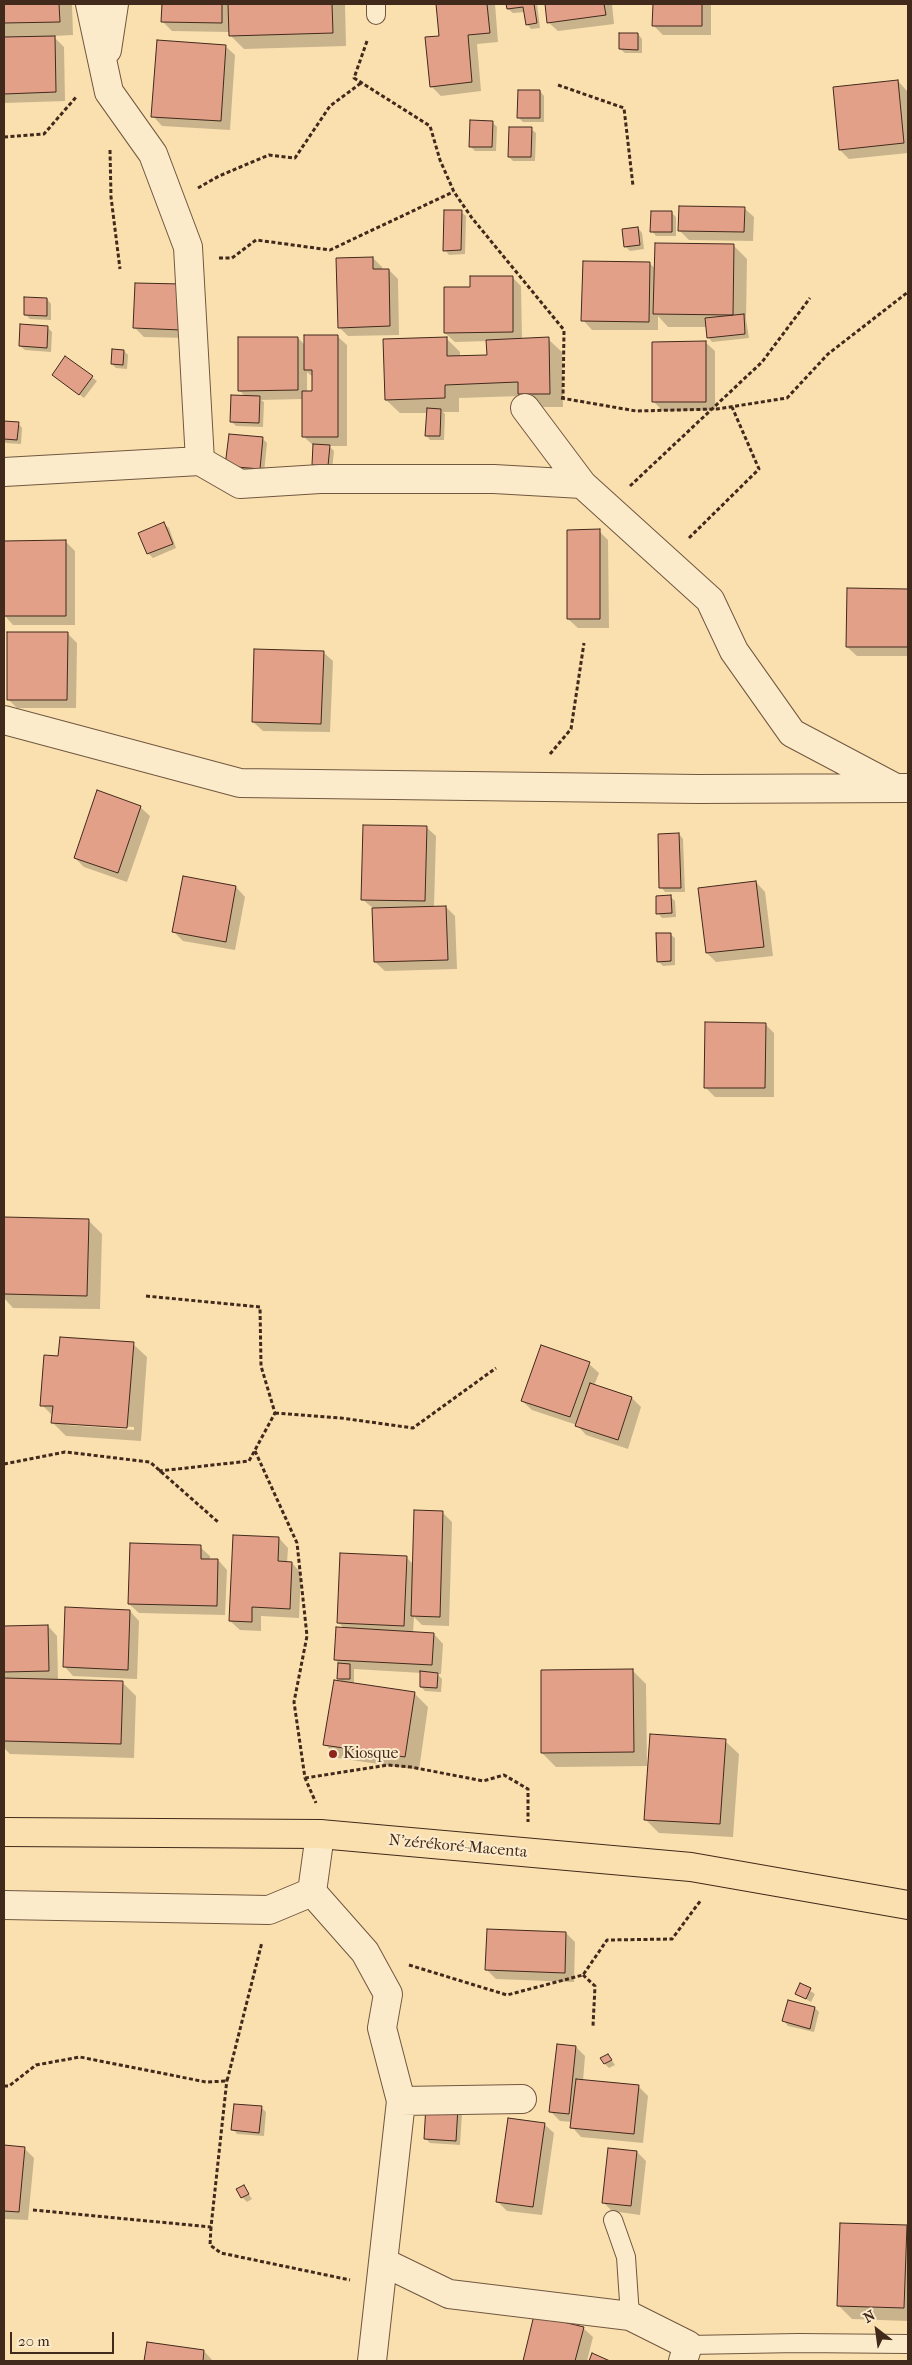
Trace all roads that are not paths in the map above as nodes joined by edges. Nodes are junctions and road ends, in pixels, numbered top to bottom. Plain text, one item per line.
1 (90, 4) edge
2 (114, 4) edge
3 (105, 64) junction
4 (526, 408) road end
5 (200, 461) junction
6 (4, 472) edge
7 (582, 484) junction
8 (4, 720) edge
9 (903, 788) edge
10 (4, 1832) edge
11 (325, 1835) junction
12 (312, 1892) junction
13 (4, 1905) edge
14 (908, 1905) edge
15 (522, 2099) dead end
16 (401, 2101) junction
17 (613, 2220) dead end
18 (382, 2274) junction
19 (630, 2316) junction
20 (908, 2344) edge
21 (685, 2353) edge
22 (372, 2361) edge

1 - 3 street
2 - 3 street
3 - 5 street
4 - 7 street
5 - 6 street
5 - 7 street
7 - 9 street
8 - 9 street
10 - 11 highway, N'zérékoré-Macenta
11 - 12 street
11 - 14 highway, N'zérékoré-Macenta
12 - 13 street
12 - 16 street
15 - 16 street
16 - 18 street
17 - 19 lane
18 - 19 street
18 - 22 street
19 - 21 street
20 - 21 lane

